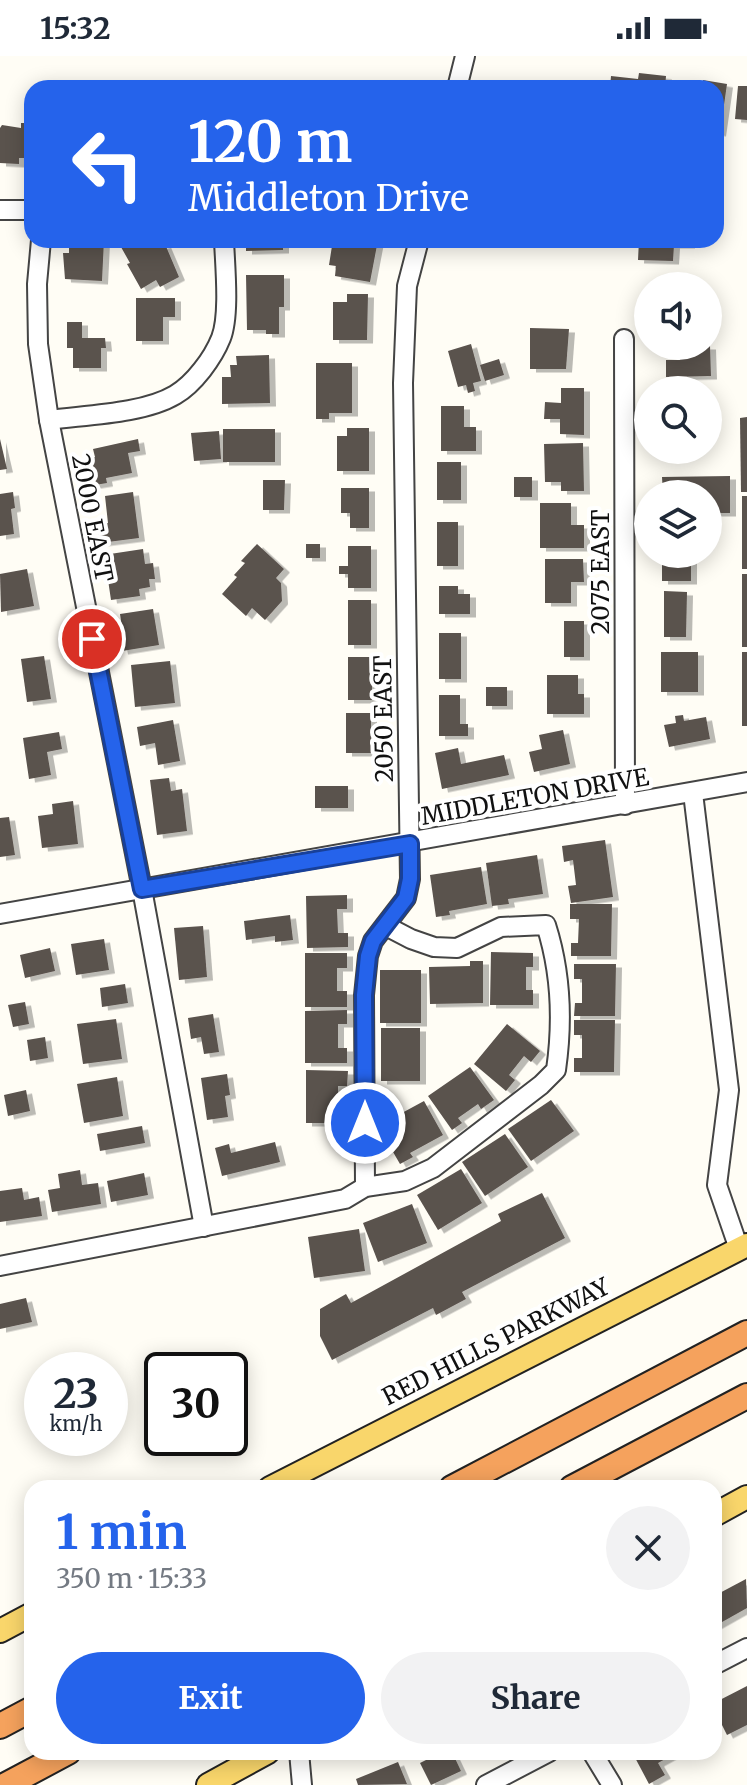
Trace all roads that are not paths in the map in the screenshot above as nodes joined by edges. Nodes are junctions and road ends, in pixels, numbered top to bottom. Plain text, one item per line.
1 (465, 56) edge
2 (459, 80) edge
3 (0, 210) edge
4 (24, 210) edge
5 (40, 248) edge
6 (224, 248) edge
7 (417, 248) edge
8 (624, 339) dead end
9 (49, 420) junction
10 (747, 782) edge
11 (693, 793) junction
12 (625, 805) junction
13 (410, 844) junction
14 (142, 889) junction
15 (0, 914) edge
16 (386, 926) junction
17 (365, 1187) junction
18 (204, 1227) junction
19 (743, 1247) edge
20 (0, 1266) edge
21 (747, 1333) edge
22 (747, 1396) edge
23 (286, 1480) edge
24 (467, 1480) edge
25 (587, 1480) edge
26 (747, 1497) edge
27 (722, 1511) edge
28 (24, 1618) edge
29 (0, 1631) edge
30 (747, 1648) edge
31 (722, 1661) edge
32 (24, 1713) edge
33 (0, 1726) edge
34 (53, 1760) edge
35 (253, 1760) edge
36 (300, 1760) edge
37 (534, 1760) edge
38 (597, 1760) edge
39 (6, 1785) edge
40 (208, 1785) edge
41 (302, 1785) edge
42 (486, 1785) edge
43 (612, 1785) edge

1 - 2 street
3 - 4 street
5 - 9 street, 2000 EAST
6 - 9 street
7 - 13 street, 2050 EAST
8 - 12 street, 2075 EAST
9 - 14 street, 2000 EAST
10 - 11 street, MIDDLETON DRIVE
11 - 12 street, MIDDLETON DRIVE
11 - 19 street
12 - 13 street, MIDDLETON DRIVE
13 - 14 street, MIDDLETON DRIVE
13 - 16 street, 2050 EAST
14 - 15 street, MIDDLETON DRIVE
14 - 18 street, 2000 EAST
16 - 17 street, 2050 EAST
16 - 17 street
17 - 18 street
18 - 20 street
19 - 23 main road, RED HILLS PARKWAY
21 - 24 highway
22 - 25 highway
26 - 27 main road
28 - 29 main road
30 - 31 street
32 - 33 highway
34 - 39 highway
35 - 40 main road
36 - 41 street
37 - 42 street
38 - 43 street

